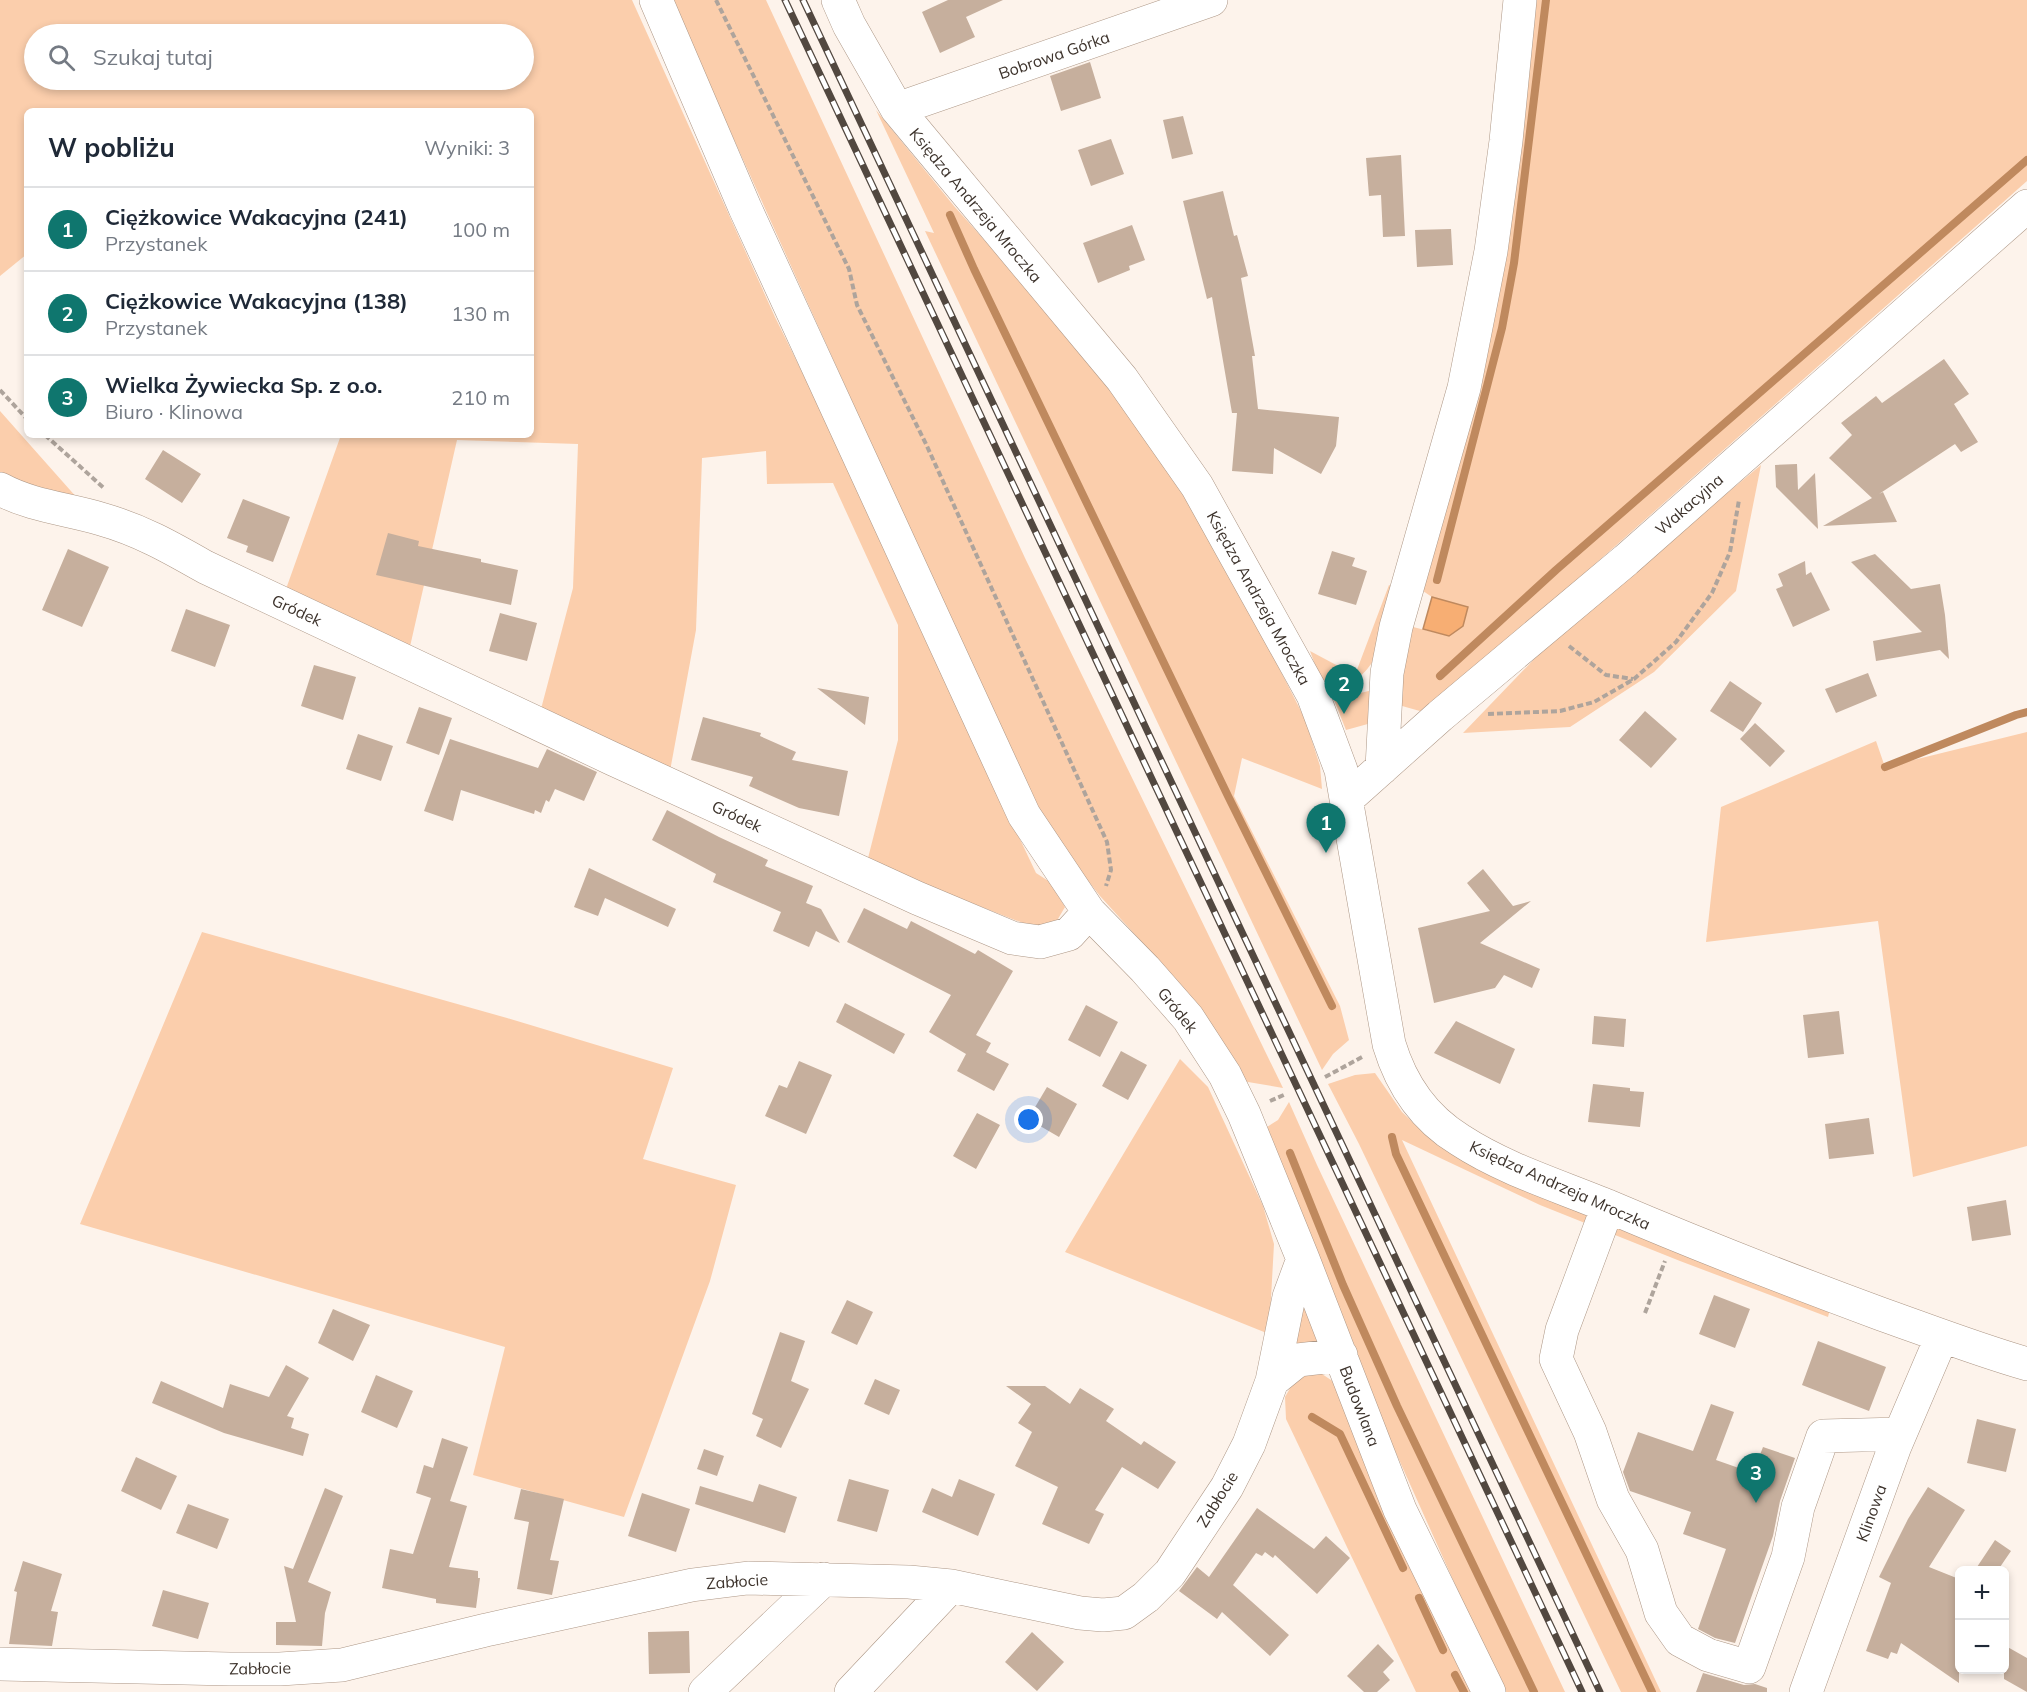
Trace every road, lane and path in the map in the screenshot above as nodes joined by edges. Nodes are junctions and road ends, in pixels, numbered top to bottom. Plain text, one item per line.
1 (656, 0) edge
2 (716, 0) edge
3 (838, 0) edge
4 (1211, 0) edge
5 (1520, 0) edge
6 (897, 109) junction
7 (2027, 206) edge
8 (0, 390) edge
9 (24, 416) edge
10 (1745, 454) junction
11 (0, 489) edge
12 (1544, 629) junction
13 (1634, 679) junction
14 (1440, 716) junction
15 (1382, 768) junction
16 (1347, 799) junction
17 (1089, 912) junction
18 (1389, 1044) junction
19 (1325, 1077) dead end
20 (1244, 1114) joint
21 (1608, 1206) junction
22 (1674, 1235) junction
23 (1304, 1259) junction
24 (1645, 1312) dead end
25 (1942, 1336) junction
26 (1341, 1355) junction
27 (2027, 1364) edge
28 (1272, 1381) junction
29 (1900, 1434) junction
30 (824, 1579) junction
31 (951, 1586) junction
32 (0, 1664) edge
33 (705, 1692) edge
34 (851, 1692) edge
35 (1489, 1692) edge
36 (1806, 1692) edge

1 - 17 street
2 - 17 path
3 - 6 street, Księdza Andrzeja Mroczka
4 - 6 street, Bobrowa Górka
5 - 15 street
6 - 16 street, Księdza Andrzeja Mroczka
7 - 10 street, Wakacyjna
8 - 9 path
10 - 12 street, Wakacyjna
10 - 13 path
11 - 17 street, Gródek
12 - 13 path
12 - 14 street, Wakacyjna
13 - 14 path
14 - 15 street, Wakacyjna
15 - 16 street, Wakacyjna
16 - 18 street, Księdza Andrzeja Mroczka
17 - 20 street, Gródek
18 - 19 path
18 - 21 street, Księdza Andrzeja Mroczka
20 - 23 street, Budowlana
21 - 22 street, Księdza Andrzeja Mroczka
21 - 29 street
22 - 24 path
22 - 25 street, Księdza Andrzeja Mroczka
23 - 26 street, Budowlana
23 - 28 street, Zabłocie
25 - 27 street, Księdza Andrzeja Mroczka
25 - 29 street, Klinowa
26 - 28 street
26 - 35 street, Budowlana
28 - 31 street, Zabłocie
29 - 36 street, Klinowa
30 - 31 street, Zabłocie
30 - 32 street, Zabłocie
30 - 33 street
31 - 34 street

